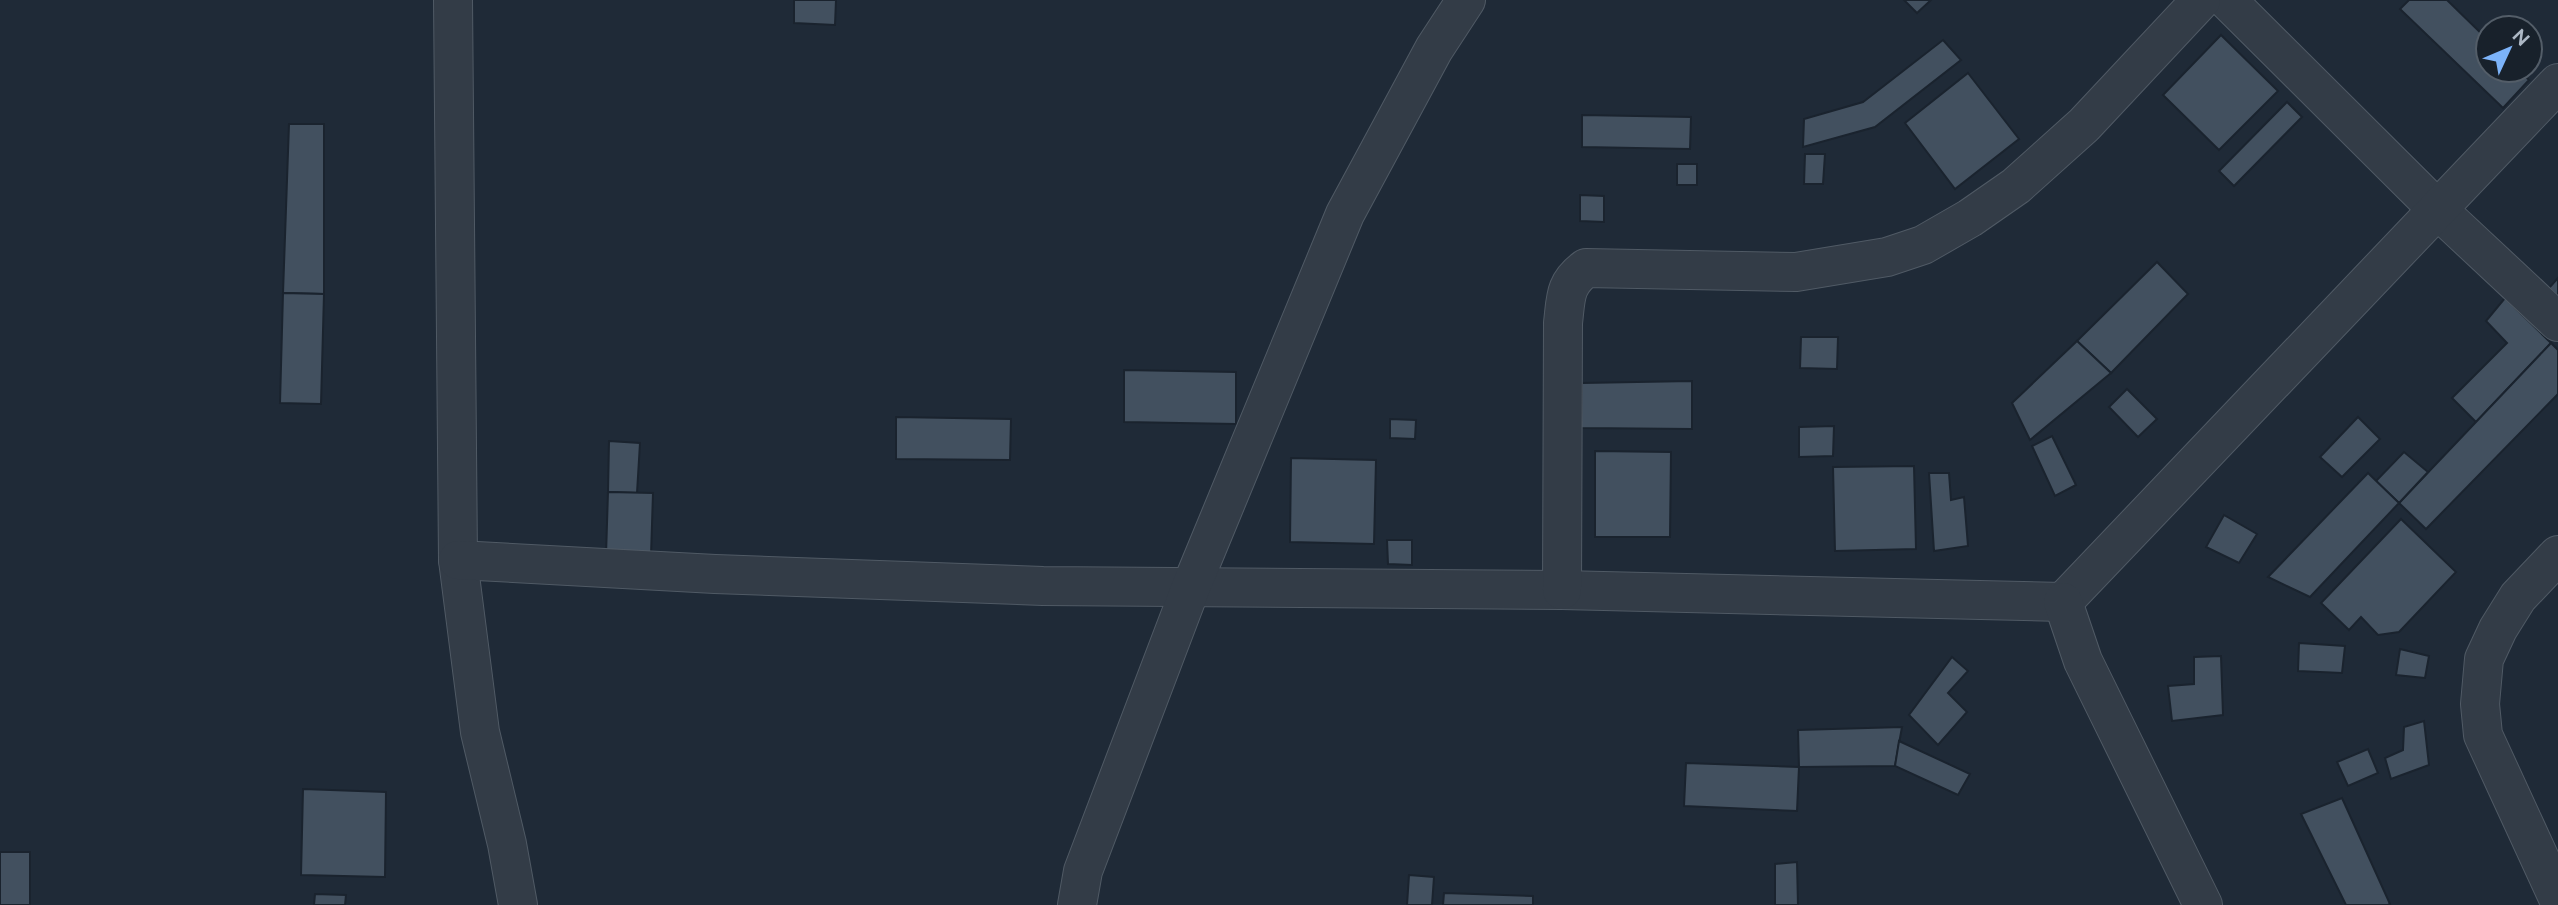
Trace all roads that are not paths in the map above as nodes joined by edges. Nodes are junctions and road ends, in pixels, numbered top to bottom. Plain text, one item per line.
1 (453, 0) edge
2 (1466, 0) edge
3 (2201, 0) edge
4 (2227, 0) edge
5 (2558, 83) edge
6 (2437, 209) junction
7 (2558, 322) edge
8 (2558, 555) edge
9 (458, 559) junction
10 (1192, 587) junction
11 (1562, 590) junction
12 (2063, 602) junction
13 (2558, 898) edge
14 (518, 905) edge
15 (1077, 905) edge
16 (2203, 905) edge

1 - 9 street
2 - 10 street
3 - 11 street
4 - 6 street
5 - 6 street
6 - 7 street
6 - 12 street
8 - 13 street
9 - 10 street
9 - 14 street
10 - 11 street
10 - 15 street
11 - 12 street
12 - 16 street

